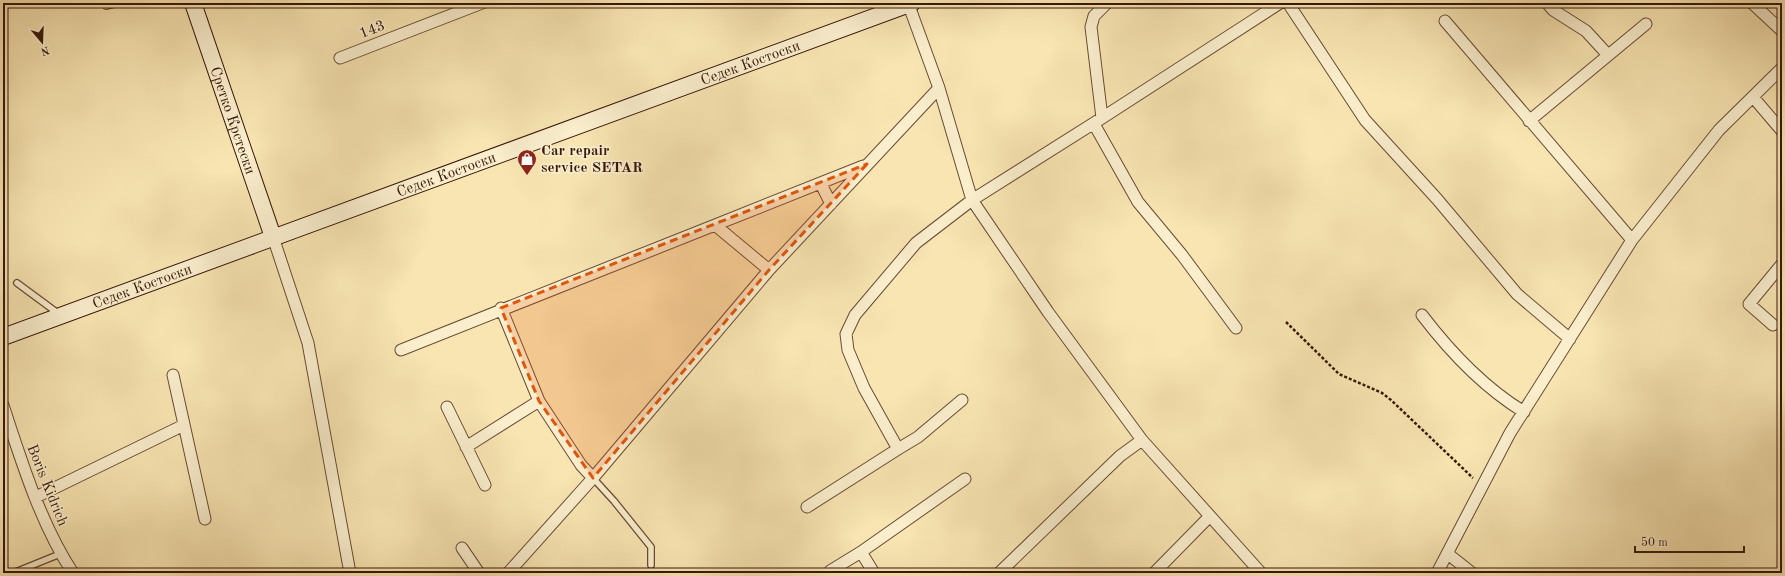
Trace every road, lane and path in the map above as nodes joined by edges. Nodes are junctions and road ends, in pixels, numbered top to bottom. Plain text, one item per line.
1 (105, 3) edge
2 (118, 3) edge
3 (192, 3) edge
4 (482, 3) edge
5 (910, 3) edge
6 (1107, 3) edge
7 (1280, 3) edge
8 (1288, 3) edge
9 (1547, 3) edge
10 (1752, 3) edge
11 (466, 6) edge
12 (1445, 21) dead end
13 (1646, 24) dead end
14 (1782, 31) edge
15 (1608, 55) junction
16 (340, 58) dead end
17 (1782, 68) edge
18 (939, 88) junction
19 (1753, 97) junction
20 (1098, 121) junction
21 (1529, 121) junction
22 (1782, 131) edge
23 (867, 164) junction
24 (821, 184) junction
25 (972, 200) junction
26 (830, 204) junction
27 (715, 225) junction
28 (273, 237) junction
29 (1632, 240) junction
30 (1782, 264) edge
31 (769, 270) junction
32 (17, 283) dead end
33 (502, 308) junction
34 (1422, 315) dead end
35 (61, 316) junction
36 (1286, 322) dead end
37 (1773, 324) dead end
38 (1236, 328) dead end
39 (3, 337) edge
40 (1570, 339) junction
41 (401, 350) dead end
42 (173, 375) dead end
43 (962, 400) dead end
44 (539, 401) junction
45 (3, 405) edge
46 (447, 407) dead end
47 (1524, 412) junction
48 (184, 425) junction
49 (1142, 440) junction
50 (466, 447) junction
51 (898, 449) junction
52 (593, 478) junction
53 (965, 479) dead end
54 (485, 485) dead end
55 (1482, 486) junction
56 (36, 497) junction
57 (807, 507) dead end
58 (1210, 516) junction
59 (205, 519) dead end
60 (462, 548) dead end
61 (861, 552) junction
62 (60, 554) junction
63 (1448, 554) junction
64 (651, 566) dead end
65 (830, 571) dead end
66 (13, 573) edge
67 (73, 573) edge
68 (350, 573) edge
69 (479, 573) edge
70 (508, 573) edge
71 (874, 573) edge
72 (1000, 573) edge
73 (1154, 573) edge
74 (1261, 573) edge
75 (1437, 573) edge
76 (1472, 573) edge

1 - 2 lane
3 - 28 main road, Сретко Крстески
4 - 11 street, 143
5 - 18 street
5 - 28 main road, Седек Костоски
6 - 20 street
7 - 20 street
8 - 40 street
9 - 15 street
10 - 14 street
11 - 16 street, 143
12 - 21 street
13 - 15 street
15 - 21 street
17 - 19 street
18 - 23 street
18 - 25 street
19 - 22 street
19 - 29 street
20 - 25 street
20 - 38 street
21 - 29 street
23 - 24 street
23 - 26 street
24 - 26 street
24 - 27 street
25 - 49 street
25 - 51 street
26 - 31 street
27 - 31 street
27 - 33 street
28 - 35 main road, Седек Костоски
28 - 68 street
29 - 40 street
30 - 37 street
31 - 52 street
32 - 35 lane
33 - 41 street
33 - 44 street
34 - 47 street
35 - 39 main road, Седек Костоски
36 - 55 path
40 - 47 street
42 - 48 street
43 - 51 street
44 - 50 street
44 - 52 street
45 - 56 street, Boris Kidrich
46 - 50 street
47 - 55 street
48 - 56 street
48 - 59 street
49 - 58 street
49 - 72 street
50 - 54 street
51 - 57 street
52 - 64 lane
52 - 70 street
53 - 61 street
55 - 63 street
56 - 62 street, Boris Kidrich
58 - 73 street
58 - 74 street
60 - 69 street
61 - 65 street
61 - 71 street
62 - 66 lane
62 - 67 street, Boris Kidrich
63 - 75 street
63 - 76 street

